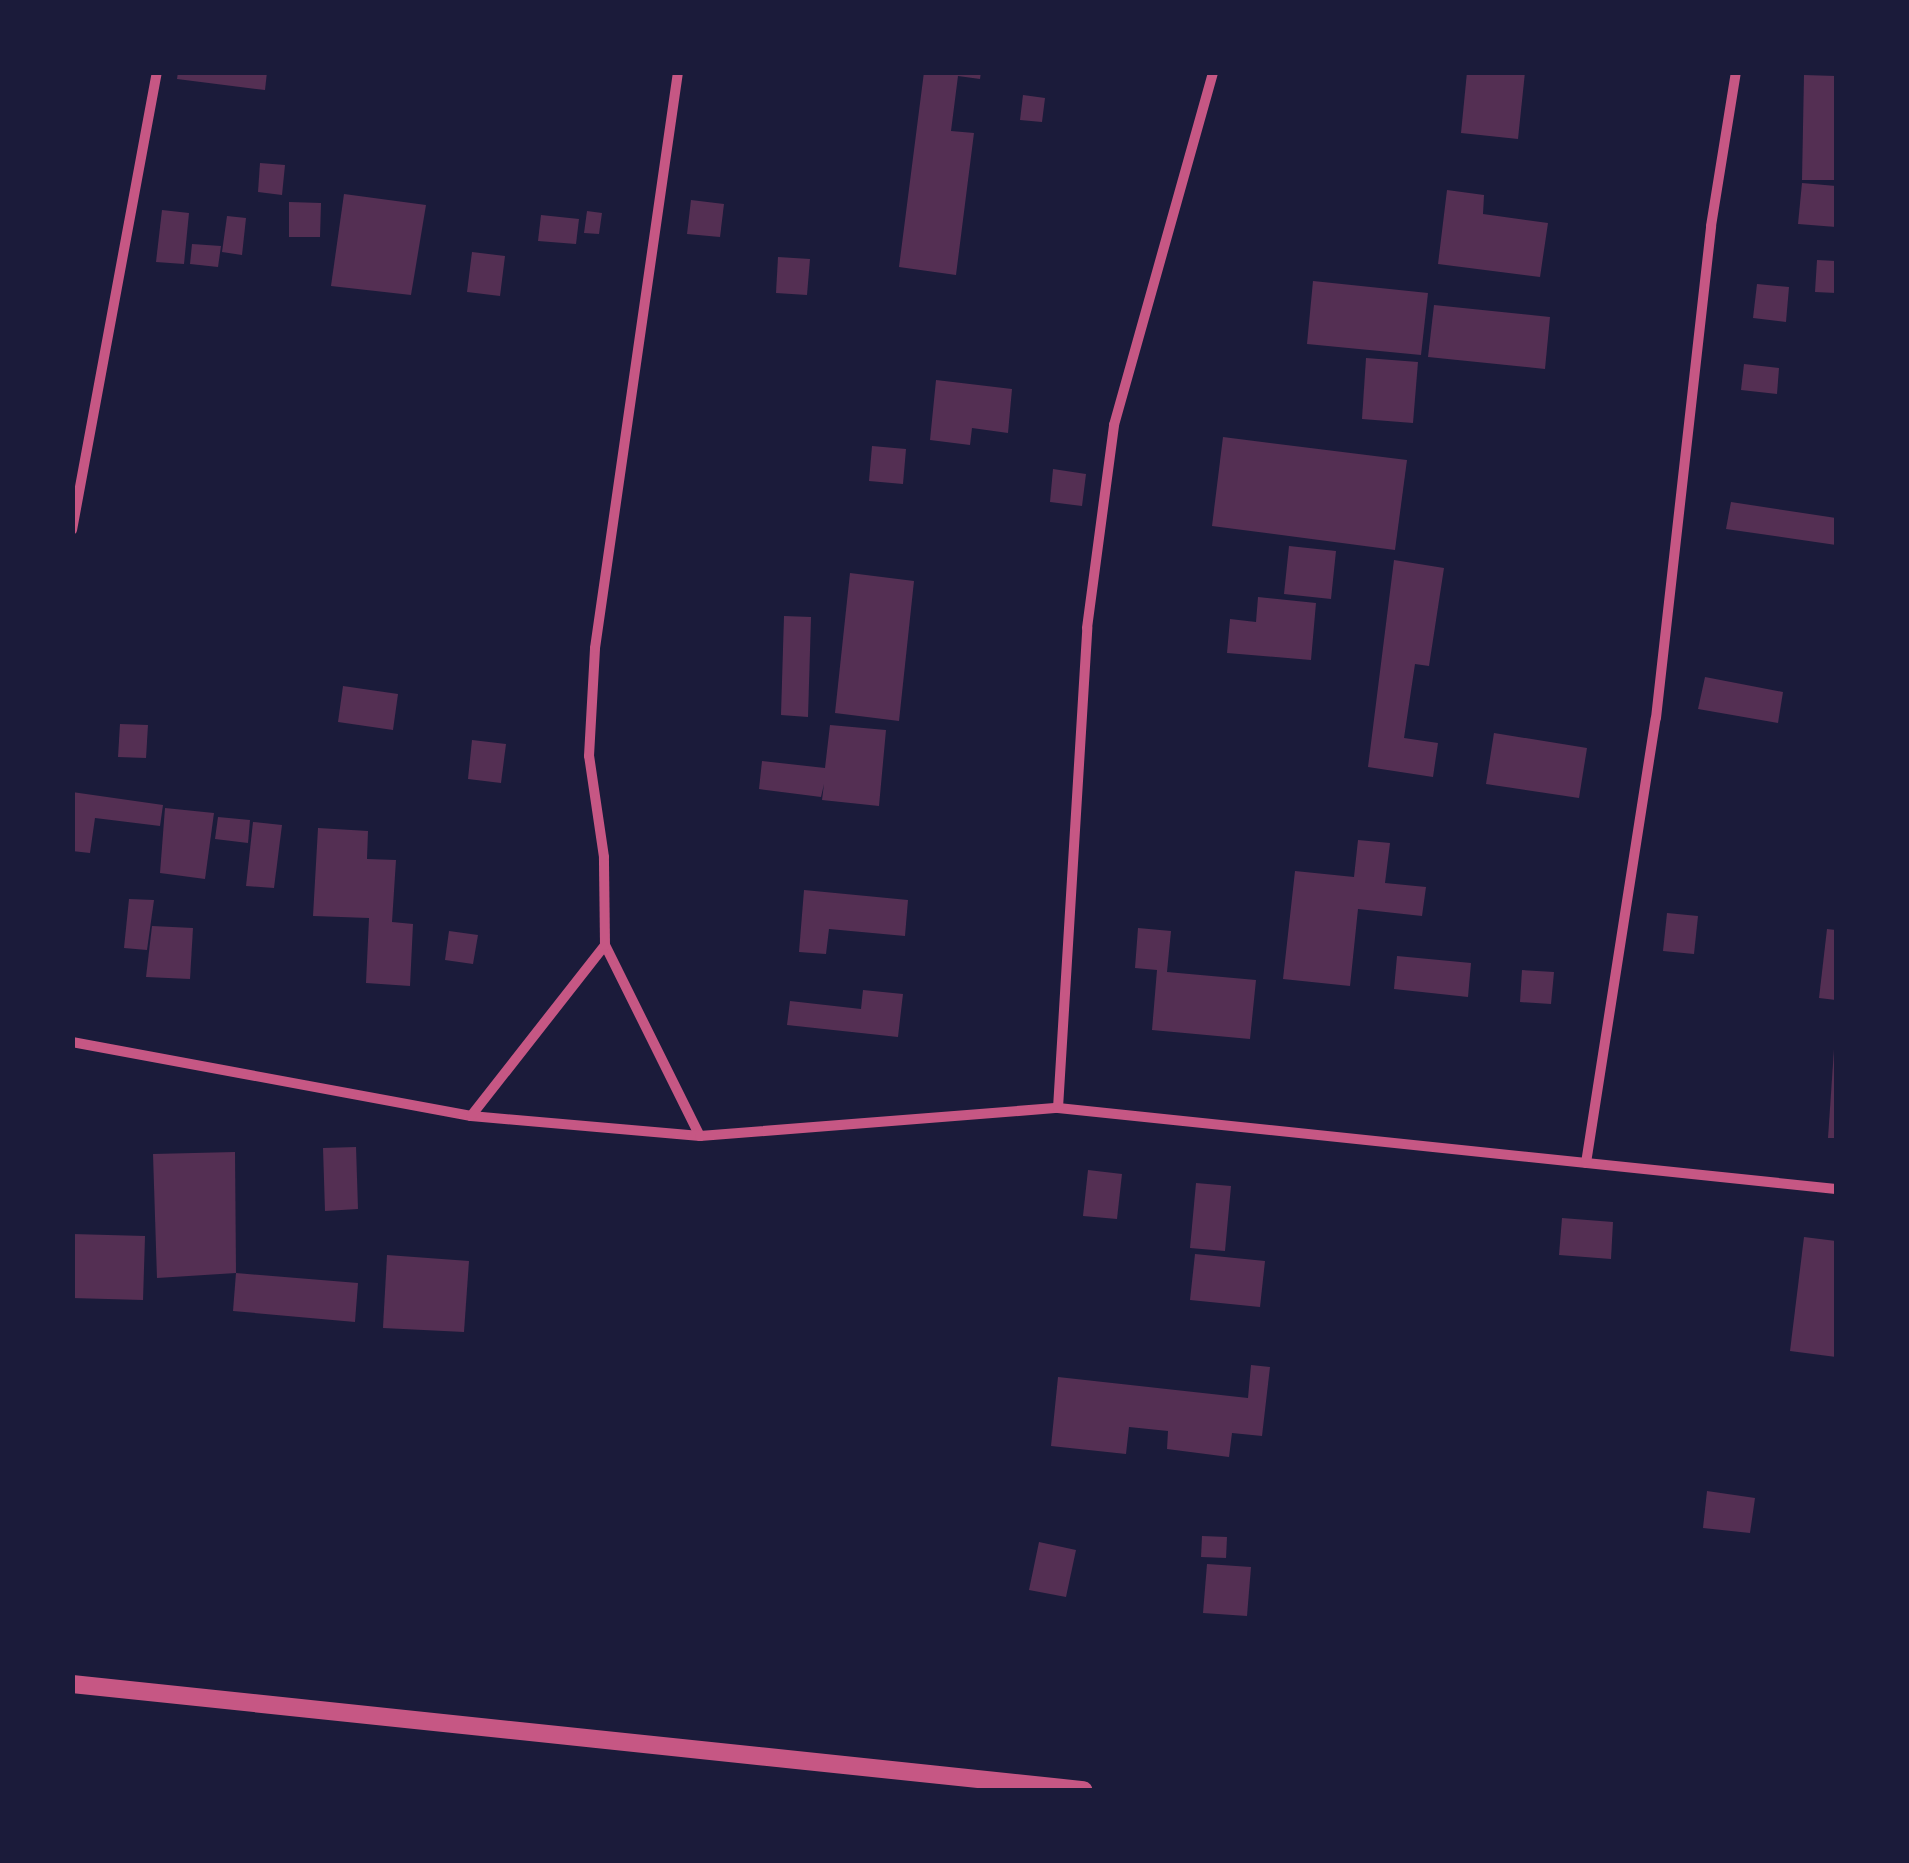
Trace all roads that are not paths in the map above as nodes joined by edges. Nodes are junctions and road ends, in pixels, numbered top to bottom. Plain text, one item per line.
1 (158, 72) edge
2 (678, 72) edge
3 (1213, 72) edge
4 (1736, 72) edge
5 (72, 530) edge
6 (605, 946) junction
7 (72, 1042) edge
8 (1058, 1108) junction
9 (470, 1116) junction
10 (700, 1136) junction
11 (1586, 1163) junction
12 (1836, 1189) edge
13 (72, 1684) edge
14 (1082, 1790) edge

1 - 5 street
2 - 6 street
3 - 8 street
4 - 11 street
6 - 9 street
6 - 10 street
7 - 9 street
8 - 10 street
8 - 11 street
9 - 10 street
11 - 12 street
13 - 14 street

